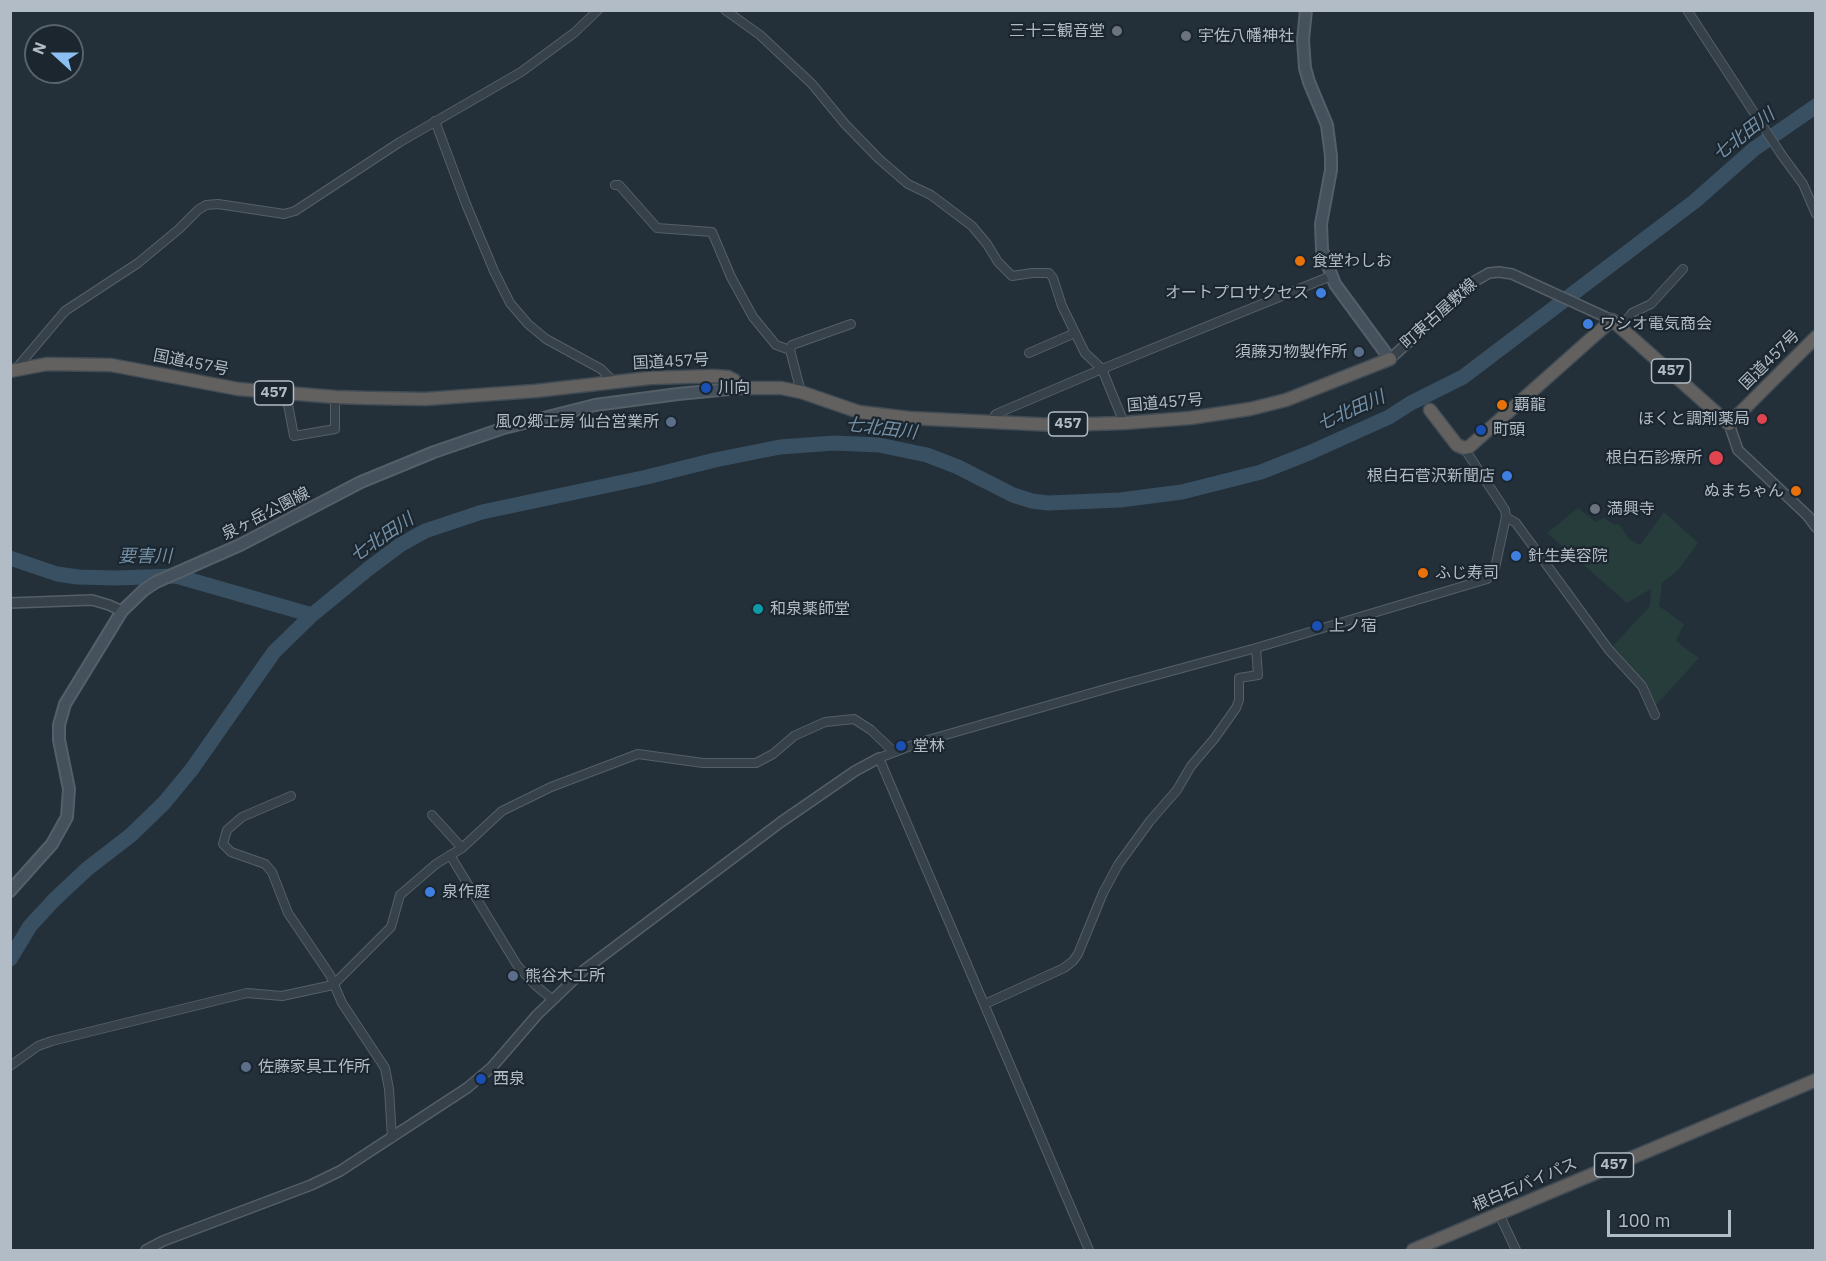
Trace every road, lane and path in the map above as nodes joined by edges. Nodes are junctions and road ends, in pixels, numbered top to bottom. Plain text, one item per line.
1 (598, 10) edge
2 (725, 10) edge
3 (1306, 10) edge
4 (1688, 10) edge
5 (435, 121) junction
6 (615, 185) dead end
7 (1815, 214) edge
8 (1683, 268) dead end
9 (1331, 276) junction
10 (1617, 323) junction
11 (851, 324) dead end
12 (1075, 333) junction
13 (1815, 337) edge
14 (790, 350) junction
15 (1029, 352) dead end
16 (1390, 359) junction
17 (1102, 369) junction
18 (13, 370) edge
19 (614, 382) junction
20 (740, 388) junction
21 (801, 392) junction
22 (286, 394) junction
23 (335, 397) junction
24 (1430, 410) dead end
25 (991, 421) junction
26 (1124, 423) junction
27 (1729, 424) junction
28 (1464, 448) junction
29 (1506, 517) junction
30 (1815, 527) edge
31 (10, 603) edge
32 (122, 611) junction
33 (1256, 648) junction
34 (1655, 715) dead end
35 (893, 751) junction
36 (879, 758) junction
37 (291, 796) dead end
38 (432, 815) dead end
39 (462, 848) junction
40 (450, 855) junction
41 (10, 891) edge
42 (333, 985) junction
43 (552, 999) junction
44 (985, 1004) junction
45 (10, 1065) edge
46 (1815, 1080) edge
47 (392, 1138) junction
48 (1499, 1214) junction
49 (146, 1251) edge
50 (1089, 1251) edge
51 (1413, 1251) edge
52 (1516, 1251) edge

1 - 5 street
2 - 12 street
3 - 9 main road
4 - 7 street
5 - 18 street
5 - 19 street
6 - 14 street
8 - 10 street
9 - 16 main road
9 - 17 street
10 - 16 street, 町東古屋敷線
10 - 27 highway, 457
10 - 28 highway
11 - 14 street
12 - 15 street
12 - 17 street
13 - 27 highway, 国道457号
14 - 21 street
16 - 26 highway, 国道457号 / 457
17 - 25 street
17 - 26 street
18 - 22 highway, 国道457号 / 457
19 - 20 highway, 国道457号 / 457
19 - 23 highway, 国道457号 / 457
20 - 21 highway, 国道457号 / 457
20 - 32 main road, 泉ヶ岳公園線
21 - 25 highway, 国道457号 / 457
22 - 23 highway, 国道457号 / 457
22 - 23 street
24 - 28 highway
25 - 26 highway, 国道457号 / 457
27 - 30 street
28 - 29 street
29 - 33 street
29 - 34 street
31 - 32 street
32 - 41 main road, 泉ヶ岳公園線
33 - 35 street
33 - 44 street
35 - 36 street
35 - 39 street
36 - 43 street
36 - 44 street
37 - 42 street
38 - 39 street
39 - 40 street
40 - 42 street
40 - 43 street
42 - 45 street
42 - 47 street
43 - 47 street
44 - 50 street
46 - 48 highway, 根白石バイパス / 457
47 - 49 street
48 - 51 highway, 根白石バイパス / 457
48 - 52 street

